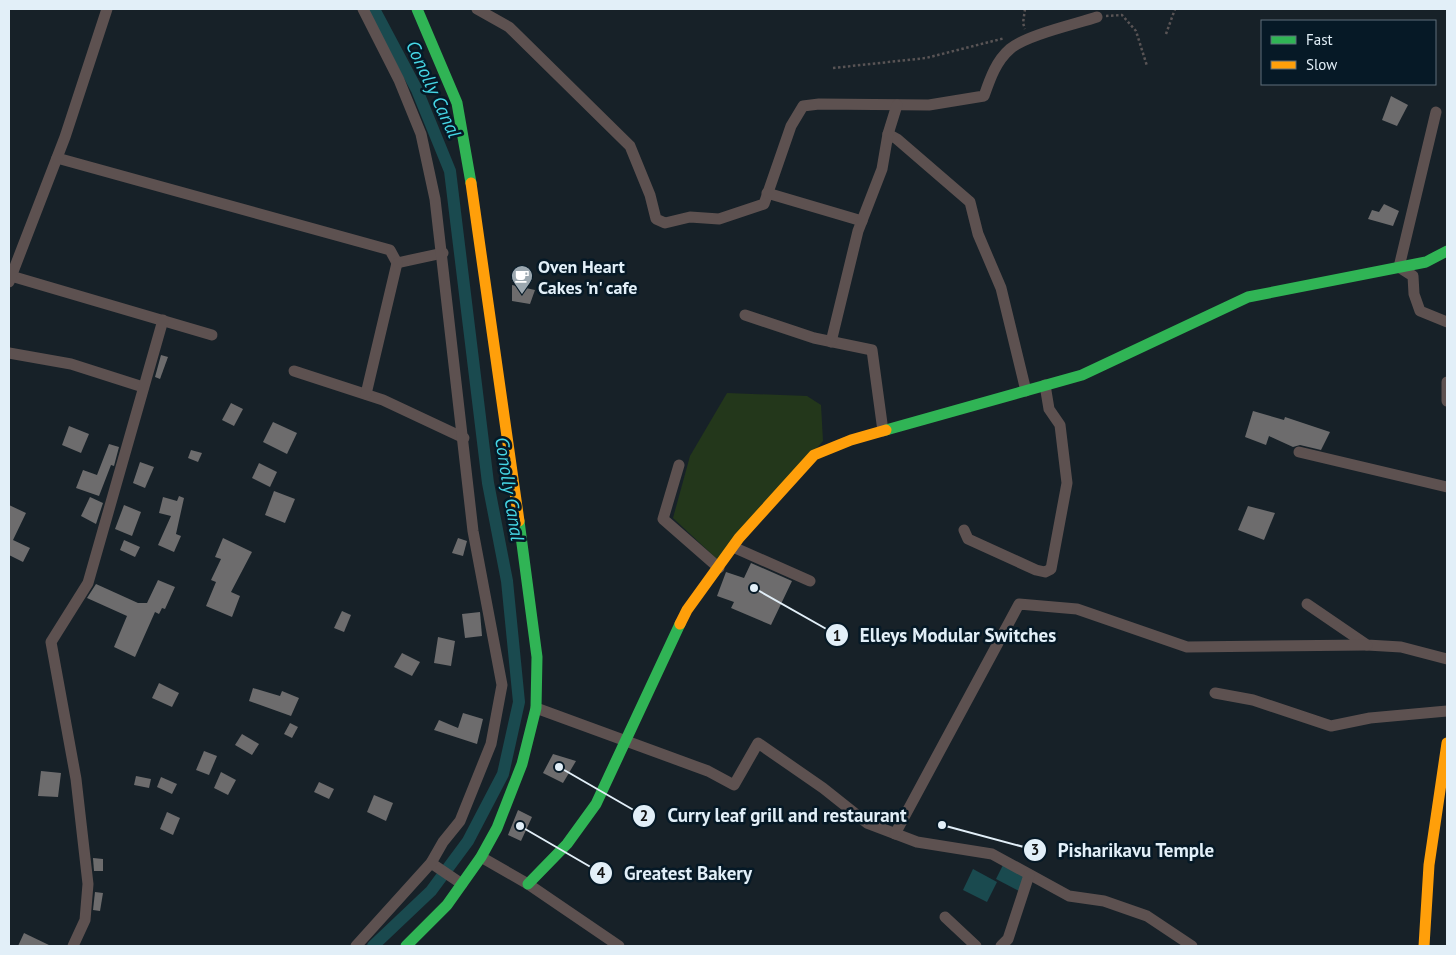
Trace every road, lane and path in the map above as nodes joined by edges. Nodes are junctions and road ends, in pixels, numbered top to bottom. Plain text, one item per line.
1 (108, 9) edge
2 (363, 9) edge
3 (417, 9) edge
4 (478, 9) edge
5 (1025, 9) edge
6 (1175, 9) edge
7 (1097, 17) joint
8 (1166, 34) dead end
9 (1008, 37) dead end
10 (1032, 38) junction
11 (1147, 66) dead end
12 (833, 68) dead end
13 (897, 105) junction
14 (1436, 112) dead end
15 (888, 134) junction
16 (57, 158) junction
17 (768, 193) junction
18 (862, 221) junction
19 (1447, 251) edge
20 (443, 253) junction
21 (397, 263) junction
22 (1399, 267) junction
23 (10, 279) edge
24 (745, 315) dead end
25 (163, 320) junction
26 (1447, 322) edge
27 (212, 335) dead end
28 (830, 342) junction
29 (9, 353) edge
30 (294, 371) dead end
31 (1447, 382) edge
32 (1045, 385) junction
33 (143, 387) junction
34 (1026, 390) junction
35 (366, 394) junction
36 (1447, 401) edge
37 (883, 431) junction
38 (464, 438) junction
39 (1299, 452) dead end
40 (679, 465) dead end
41 (1447, 487) edge
42 (964, 530) dead end
43 (733, 548) junction
44 (720, 568) junction
45 (810, 581) dead end
46 (1307, 604) dead end
47 (1367, 645) junction
48 (1447, 659) edge
49 (1215, 693) dead end
50 (536, 708) junction
51 (1447, 711) edge
52 (625, 741) junction
53 (1447, 743) edge
54 (895, 834) junction
55 (482, 857) junction
56 (431, 863) junction
57 (1029, 875) junction
58 (462, 884) junction
59 (528, 884) junction
60 (945, 917) dead end
61 (73, 946) edge
62 (356, 946) edge
63 (406, 946) edge
64 (619, 946) edge
65 (976, 946) edge
66 (1002, 946) edge
67 (1192, 946) edge
68 (1424, 946) edge

1 - 16 street
2 - 20 street
3 - 50 main road
4 - 17 street
5 - 10 path
6 - 8 path
7 - 10 street
7 - 11 path
9 - 12 path
10 - 13 street
13 - 15 street
13 - 17 street
14 - 22 street
15 - 18 street
15 - 34 street
16 - 21 street
16 - 23 street
17 - 18 street
18 - 28 street
19 - 22 main road
20 - 21 street
20 - 38 street
21 - 35 street
22 - 26 street
22 - 32 main road
23 - 25 street
24 - 28 street
25 - 27 street
25 - 33 street
28 - 37 street
29 - 33 street
30 - 35 street
31 - 36 street
32 - 34 main road
32 - 42 street
33 - 61 street
34 - 37 main road
35 - 38 street
37 - 43 main road
38 - 56 street
39 - 41 street
40 - 44 street
43 - 44 main road
43 - 45 street
44 - 52 main road
46 - 47 street
47 - 48 street
47 - 54 street
49 - 51 street
50 - 52 street
50 - 55 main road
52 - 54 street
52 - 59 main road
53 - 68 main road
54 - 57 street
55 - 58 main road
55 - 59 street
56 - 58 street
56 - 62 street
57 - 66 street
57 - 67 street
58 - 63 main road
59 - 64 street
60 - 65 street

